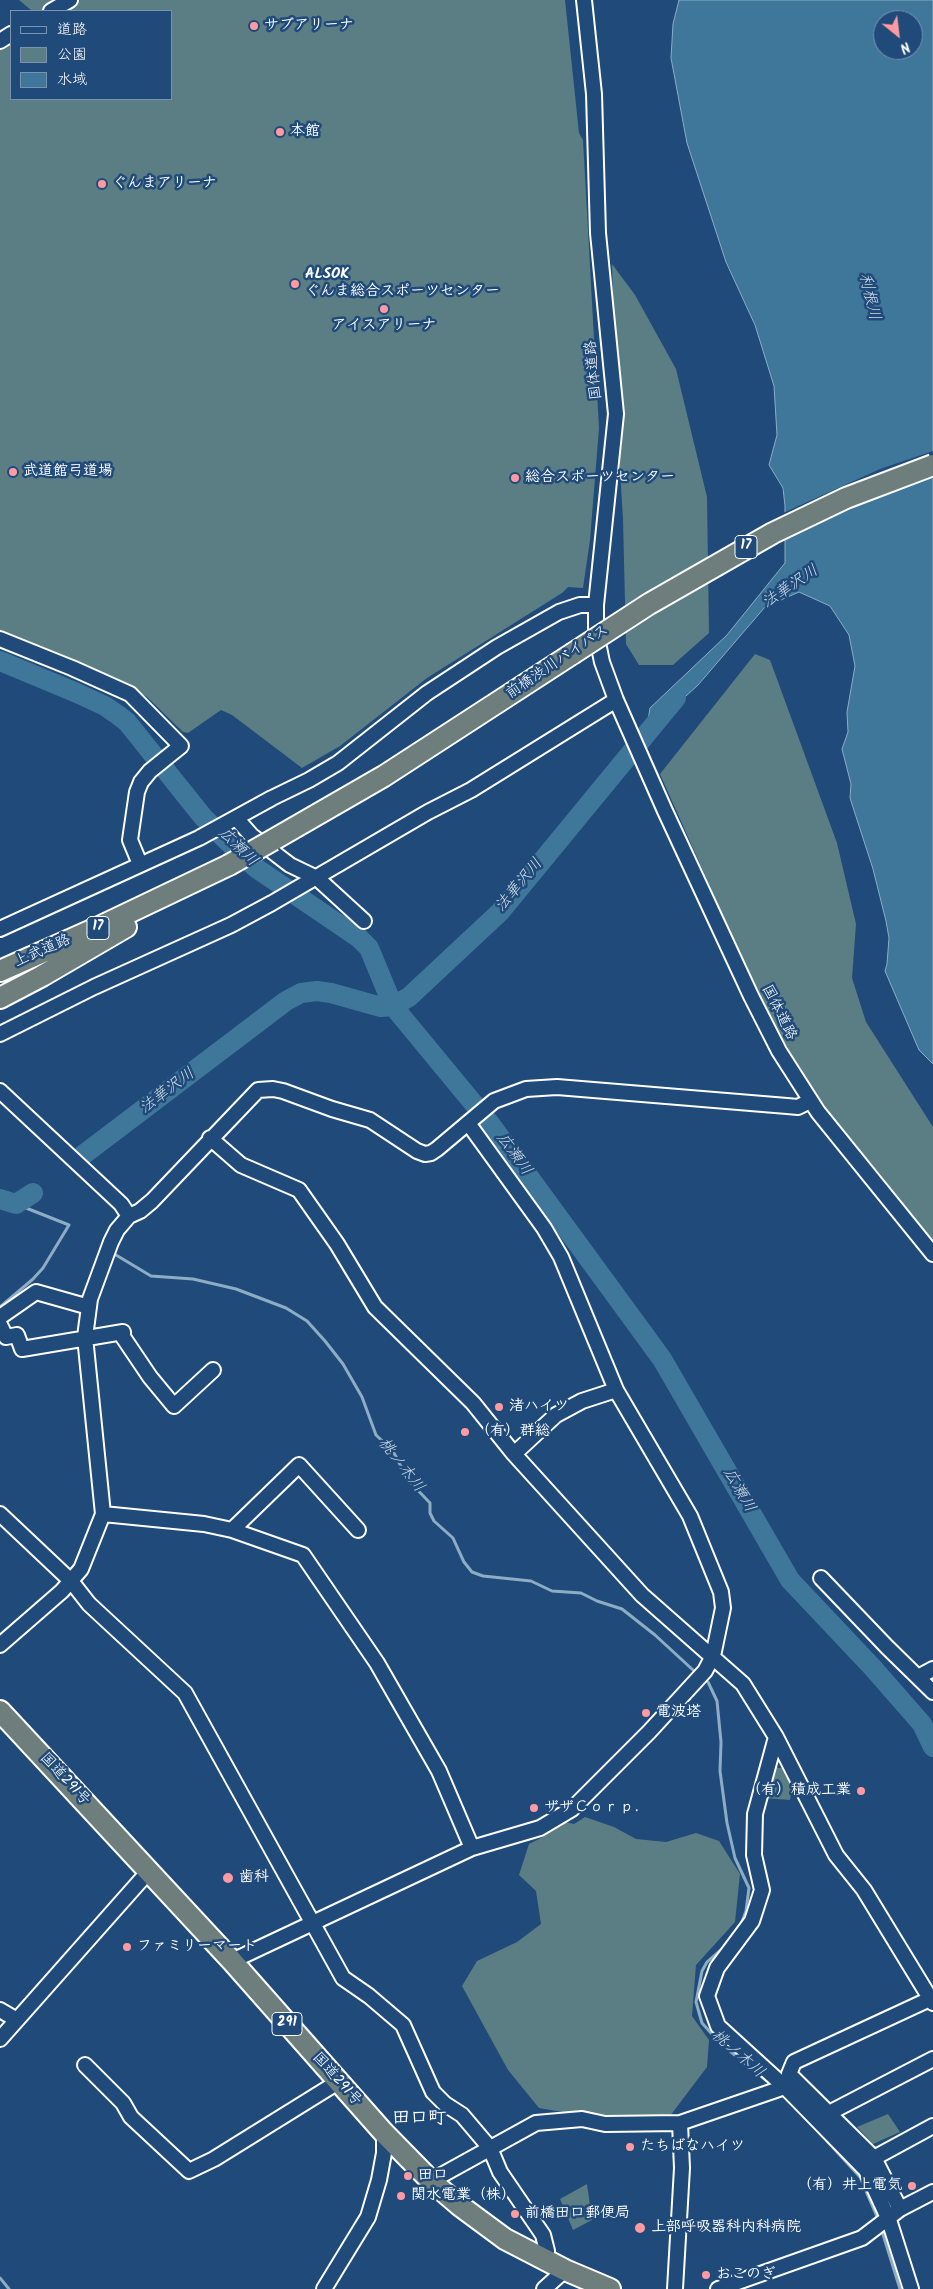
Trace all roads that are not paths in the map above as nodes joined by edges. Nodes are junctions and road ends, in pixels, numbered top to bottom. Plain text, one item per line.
1 (70, 0) edge
2 (584, 0) edge
3 (53, 10) edge
4 (933, 465) edge
5 (596, 605) junction
6 (0, 639) edge
7 (616, 700) junction
8 (236, 818) junction
9 (140, 864) junction
10 (314, 880) junction
11 (194, 882) junction
12 (364, 921) dead end
13 (0, 929) edge
14 (0, 961) edge
15 (0, 971) edge
16 (0, 998) edge
17 (0, 1034) edge
18 (0, 1091) edge
19 (810, 1101) junction
20 (470, 1122) junction
21 (210, 1138) junction
22 (129, 1216) junction
23 (933, 1254) edge
24 (89, 1306) junction
25 (0, 1317) edge
26 (0, 1326) edge
27 (84, 1337) junction
28 (214, 1370) dead end
29 (616, 1390) junction
30 (514, 1454) junction
31 (0, 1514) edge
32 (103, 1514) junction
33 (232, 1530) junction
34 (358, 1530) dead end
35 (821, 1578) dead end
36 (70, 1581) junction
37 (0, 1645) edge
38 (713, 1656) junction
39 (933, 1669) edge
40 (918, 1677) junction
41 (933, 1692) edge
42 (0, 1711) edge
43 (776, 1737) junction
44 (472, 1848) junction
45 (149, 1871) junction
46 (314, 1923) junction
47 (232, 1962) junction
48 (931, 2001) edge
49 (0, 2010) edge
50 (17, 2020) junction
51 (0, 2039) edge
52 (933, 2059) edge
53 (85, 2065) dead end
54 (338, 2082) junction
55 (785, 2087) junction
56 (828, 2113) junction
57 (680, 2124) junction
58 (933, 2126) edge
59 (384, 2133) junction
60 (490, 2148) junction
61 (874, 2158) junction
62 (431, 2181) junction
63 (933, 2192) edge
64 (900, 2209) junction
65 (889, 2220) junction
66 (545, 2261) junction
67 (555, 2282) edge
68 (324, 2289) edge
69 (610, 2289) edge
70 (675, 2289) edge
71 (718, 2289) edge
72 (911, 2289) edge

1 - 3 street
2 - 5 street, 国体道路
4 - 11 highway, 前橋渋川バイパス / 17, bridge
5 - 7 street, 国体道路
5 - 8 street
6 - 9 street
7 - 10 street
7 - 19 street, 国体道路
8 - 9 street
8 - 10 street
9 - 13 street
10 - 12 street
10 - 17 street
11 - 14 highway
11 - 15 highway, 上武道路 / 17
11 - 16 highway
18 - 22 street
19 - 20 street
19 - 23 street, 国体道路
20 - 21 street
20 - 29 street
21 - 22 street
21 - 30 street
22 - 24 street
24 - 25 street
24 - 27 street
26 - 27 street
27 - 28 street
27 - 32 street
29 - 30 street
29 - 38 street
30 - 38 street
31 - 36 street
32 - 33 street
32 - 36 street
33 - 34 street
33 - 44 street
35 - 40 street
36 - 37 street
36 - 46 street
38 - 43 street
38 - 44 street
39 - 40 street
40 - 41 street
42 - 45 highway, 国道291号 / 291
43 - 48 street
43 - 55 street
44 - 46 street
45 - 47 highway, 国道291号 / 291
45 - 50 street
46 - 47 street
46 - 60 street
47 - 54 highway, 国道291号 / 291
48 - 56 street
49 - 50 street
50 - 51 street
52 - 56 street
53 - 54 street
54 - 59 highway, 国道291号 / 291
55 - 57 street
55 - 65 street
56 - 61 street
57 - 60 street
57 - 70 street
58 - 61 street
59 - 62 highway, 国道291号 / 291
59 - 68 street
60 - 62 street
60 - 66 street
61 - 64 street
62 - 66 highway, 国道291号 / 291
63 - 64 street
64 - 65 street
65 - 71 street
65 - 72 street
66 - 67 highway, 国道291号 / 291
67 - 69 highway, 国道291号 / 291

